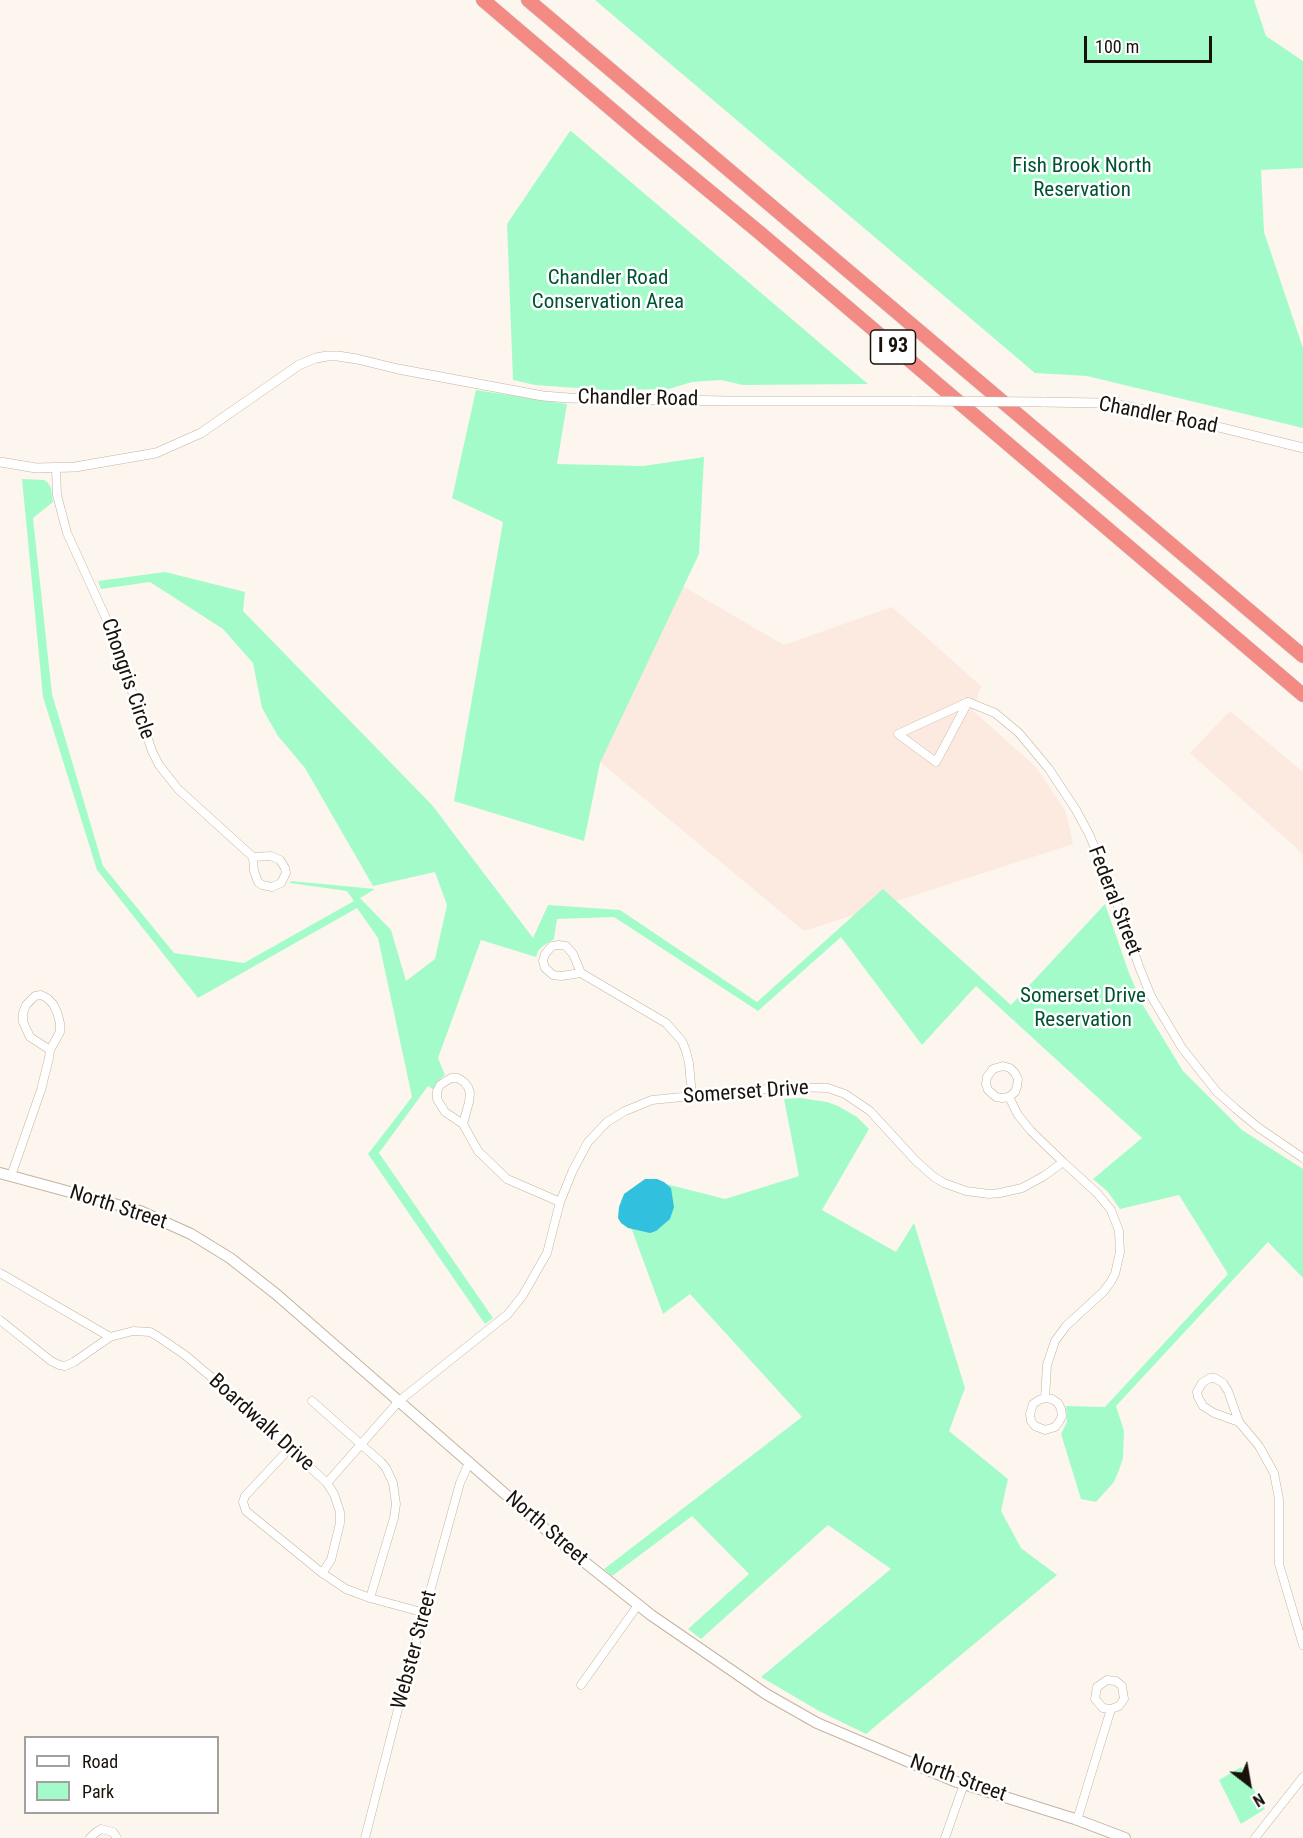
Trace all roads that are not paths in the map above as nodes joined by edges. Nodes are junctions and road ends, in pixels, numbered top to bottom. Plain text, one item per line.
1 (483, 0) edge
2 (528, 0) edge
3 (1303, 448) edge
4 (0, 462) edge
5 (57, 468) junction
6 (1303, 656) edge
7 (1303, 695) edge
8 (968, 702) junction
9 (253, 857) junction
10 (581, 973) junction
11 (50, 1050) junction
12 (692, 1096) junction
13 (1009, 1097) junction
14 (463, 1124) junction
15 (1303, 1158) edge
16 (1063, 1162) junction
17 (6, 1174) edge
18 (560, 1202) junction
19 (0, 1273) edge
20 (0, 1320) edge
21 (110, 1337) junction
22 (1045, 1398) junction
23 (312, 1401) dead end
24 (399, 1401) junction
25 (1239, 1422) junction
26 (361, 1444) junction
27 (289, 1449) junction
28 (469, 1462) junction
29 (327, 1483) junction
30 (322, 1572) junction
31 (370, 1598) junction
32 (639, 1605) junction
33 (425, 1613) junction
34 (1303, 1644) edge
35 (581, 1685) dead end
36 (1112, 1709) dead end
37 (1303, 1777) edge
38 (964, 1784) junction
39 (1077, 1820) junction
40 (90, 1838) edge
41 (117, 1838) edge
42 (365, 1838) edge
43 (945, 1838) edge
44 (1125, 1838) edge
45 (1256, 1838) edge

1 - 7 highway, I 93
2 - 6 highway, I 93
3 - 5 street, Chandler Road, bridge
4 - 5 street, Chandler Road
5 - 9 street, Chongris Circle
8 - 8 street
8 - 15 street, Federal Street
9 - 9 street
10 - 10 street
10 - 12 street
11 - 11 street
11 - 17 street
12 - 16 street, Somerset Drive
12 - 18 street, Somerset Drive
13 - 13 street
13 - 16 street
14 - 14 street
14 - 18 street
16 - 22 street
17 - 24 main road, North Street
18 - 24 street, Somerset Drive
19 - 21 street
20 - 21 street, Boardwalk Drive
21 - 27 street, Boardwalk Drive
22 - 22 street
23 - 26 street
24 - 26 street, Somerset Drive
24 - 28 main road, North Street
25 - 25 street
25 - 34 street
26 - 29 street, Somerset Drive
26 - 31 street
27 - 29 street, Boardwalk Drive
27 - 30 street
28 - 32 main road, North Street
28 - 33 street, Webster Street
29 - 30 street, Boardwalk Drive
30 - 31 street
31 - 33 street
32 - 35 street
32 - 38 main road, North Street
33 - 42 street, Webster Street
36 - 39 street
37 - 45 street
38 - 39 main road, North Street
38 - 43 street
39 - 44 main road, North Street
40 - 41 street

